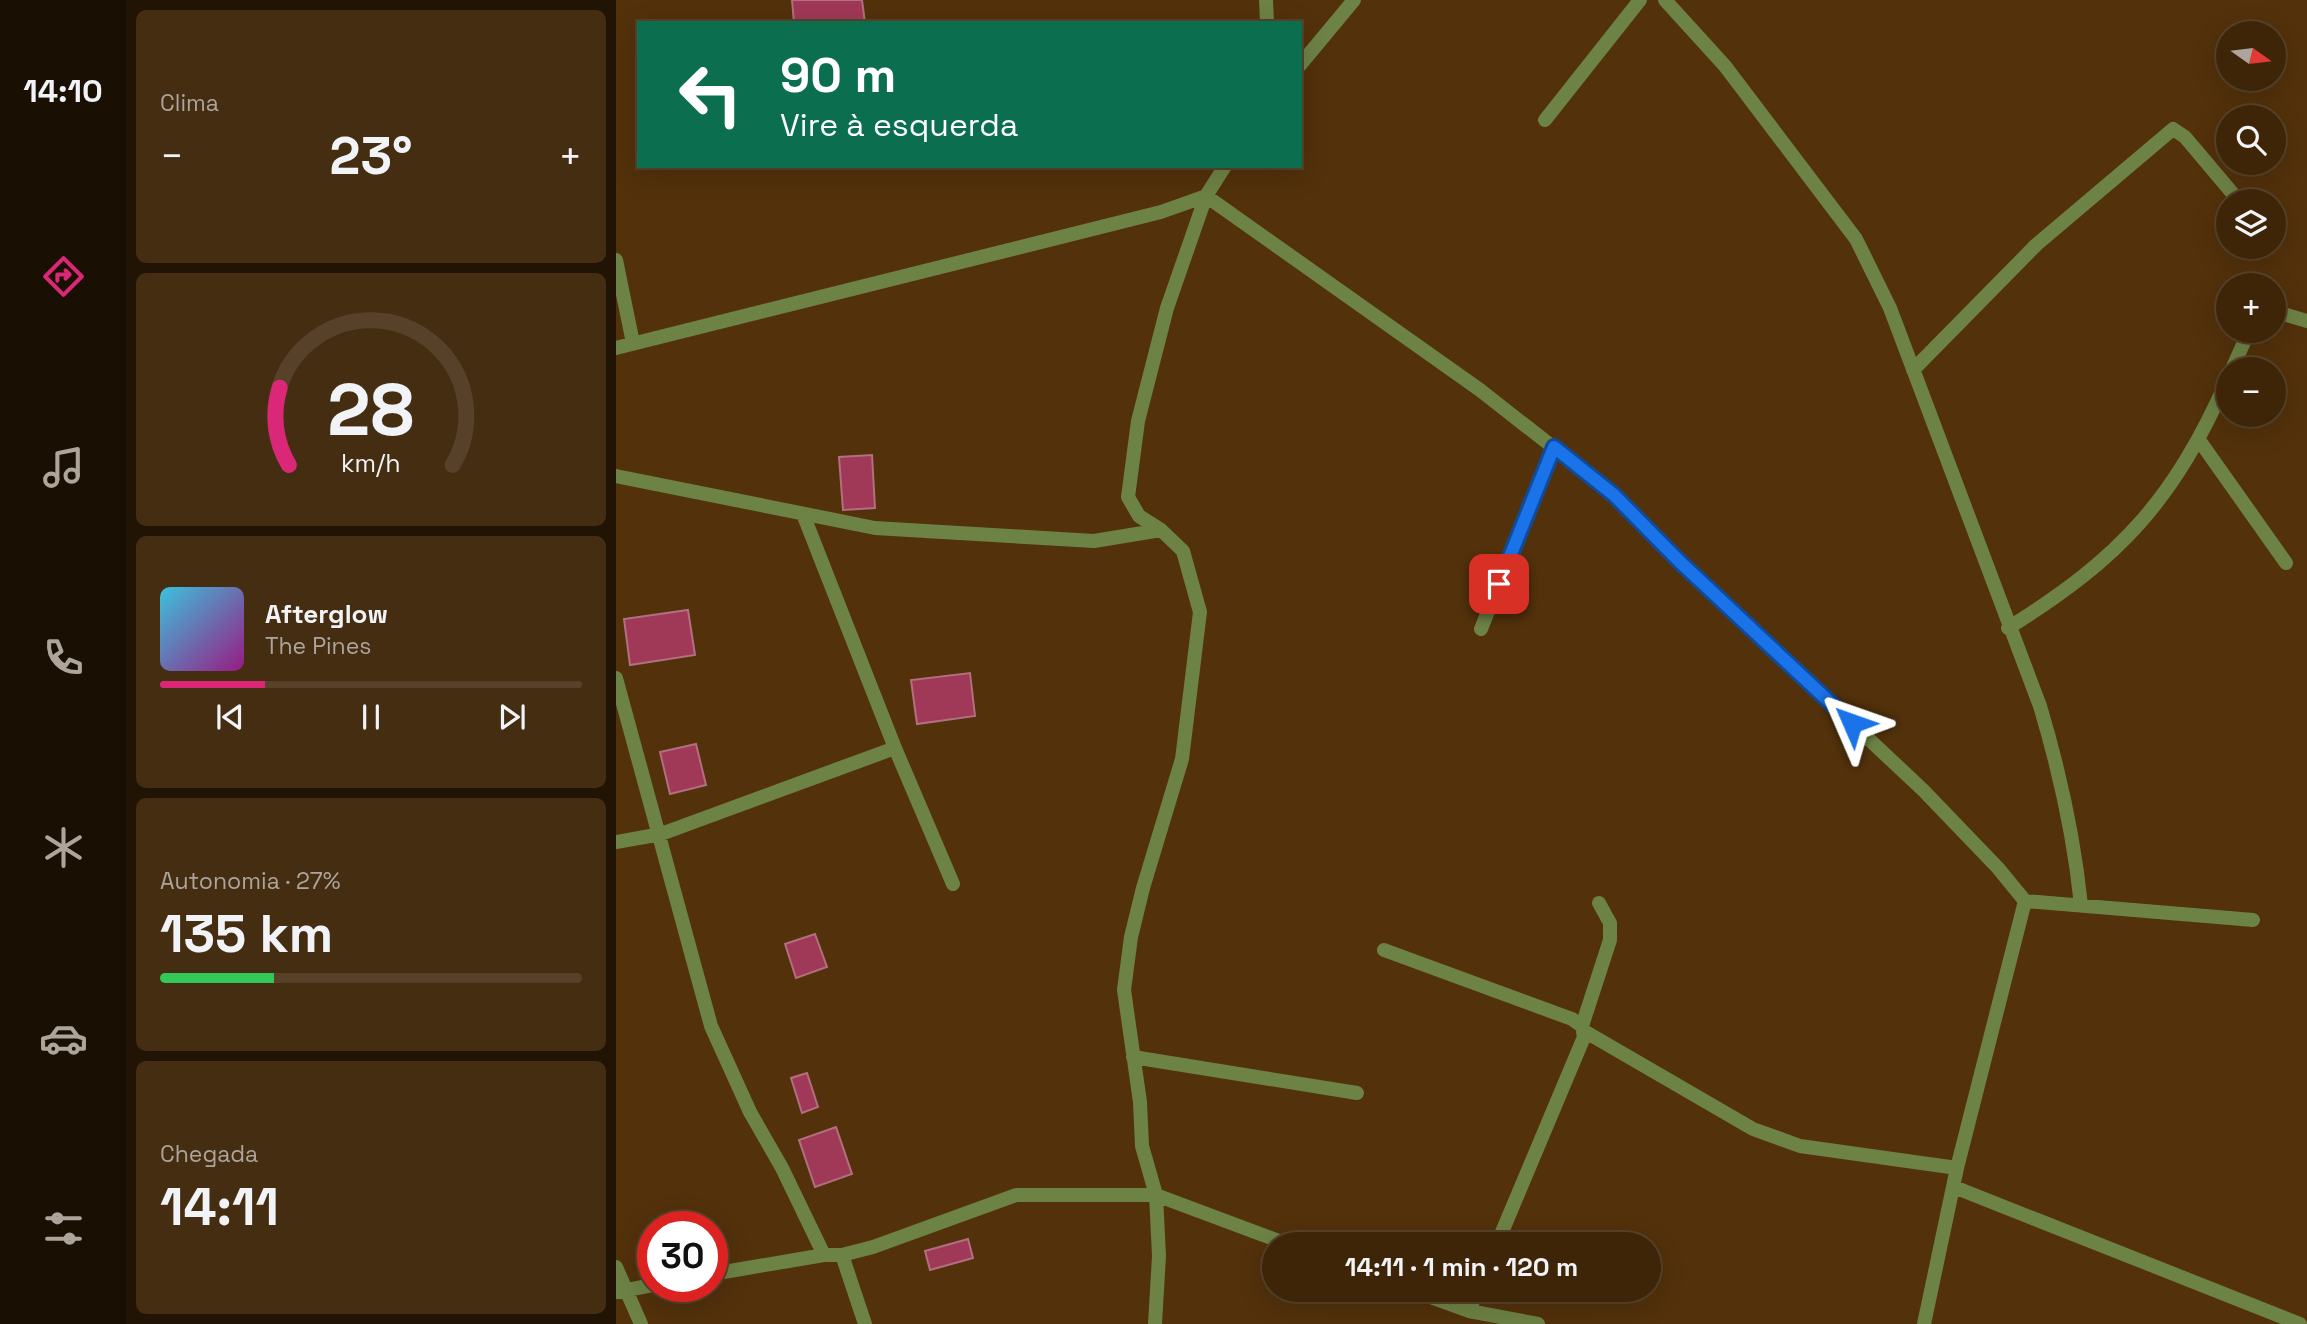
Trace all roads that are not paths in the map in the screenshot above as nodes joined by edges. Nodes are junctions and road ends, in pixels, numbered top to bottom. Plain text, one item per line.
1 (1266, 0) edge
2 (1354, 0) edge
3 (1640, 0) edge
4 (1665, 0) edge
5 (1267, 21) edge
6 (1302, 63) edge
7 (1545, 120) dead end
8 (1225, 168) edge
9 (2229, 189) edge
10 (1206, 196) junction
11 (616, 260) edge
12 (2286, 315) edge
13 (2307, 321) edge
14 (633, 344) junction
15 (616, 348) edge
16 (1913, 370) junction
17 (2216, 404) edge
18 (2199, 440) junction
19 (1554, 447) junction
20 (616, 476) edge
21 (803, 514) junction
22 (1161, 530) junction
23 (2286, 563) dead end
24 (2008, 628) junction
25 (1480, 629) dead end
26 (616, 678) edge
27 (895, 748) junction
28 (661, 834) junction
29 (616, 842) edge
30 (953, 884) dead end
31 (2025, 901) junction
32 (1599, 903) dead end
33 (2081, 905) junction
34 (2253, 920) dead end
35 (1384, 950) dead end
36 (1583, 1029) junction
37 (1133, 1057) junction
38 (1357, 1093) dead end
39 (1957, 1168) junction
40 (1954, 1187) junction
41 (1156, 1195) junction
42 (1502, 1232) edge
43 (1262, 1235) edge
44 (824, 1255) junction
45 (842, 1255) junction
46 (616, 1266) edge
47 (728, 1271) edge
48 (622, 1290) edge
49 (1444, 1302) edge
50 (1473, 1302) edge
51 (1469, 1311) junction
52 (641, 1324) edge
53 (865, 1324) edge
54 (1155, 1324) edge
55 (1538, 1324) edge
56 (1924, 1324) edge
57 (2300, 1324) edge

1 - 5 street
2 - 6 street
3 - 7 street
4 - 16 street
8 - 10 street
9 - 16 street
10 - 14 street
10 - 19 street
10 - 22 street
11 - 14 street
12 - 13 street
14 - 15 street
16 - 24 street
17 - 18 street
18 - 23 street
18 - 24 street
19 - 25 street
19 - 31 street
20 - 21 street
21 - 22 street
21 - 27 street
22 - 37 street
24 - 33 street
26 - 28 street
27 - 28 street
27 - 30 street
28 - 29 street
28 - 44 street
31 - 33 street
31 - 39 street
32 - 36 street
33 - 34 street
35 - 36 street
36 - 39 street
36 - 42 street
37 - 38 street
37 - 41 street
39 - 40 street
40 - 56 street
40 - 57 street
41 - 43 street
41 - 45 street
41 - 54 street
44 - 45 street
44 - 47 street
45 - 53 street
46 - 48 street
48 - 52 street
49 - 51 street
50 - 51 street
51 - 55 street

